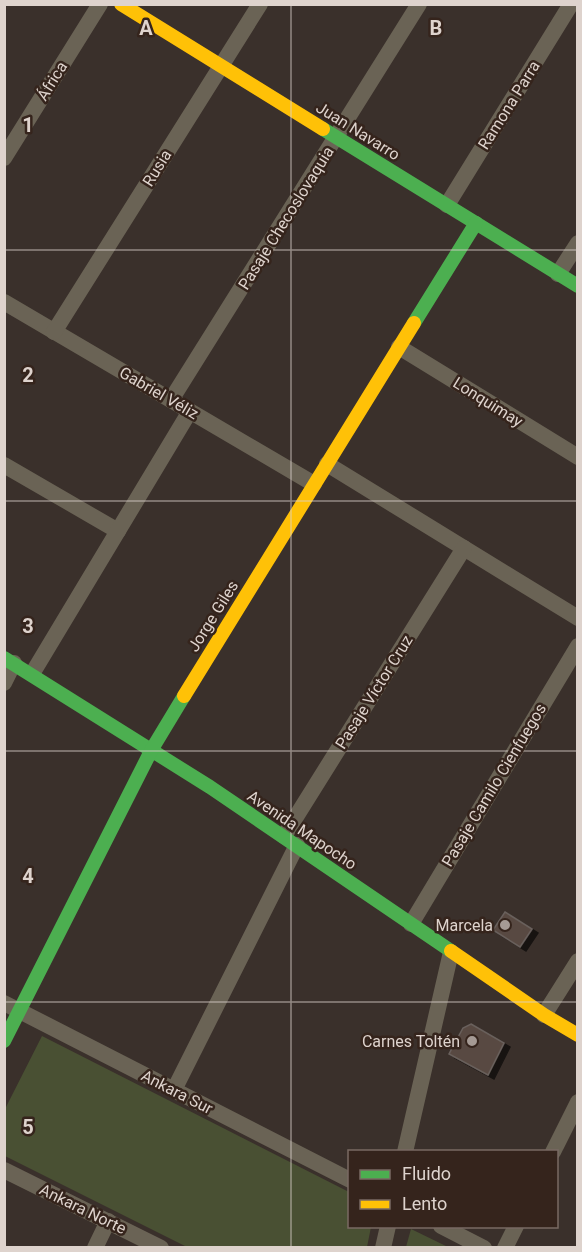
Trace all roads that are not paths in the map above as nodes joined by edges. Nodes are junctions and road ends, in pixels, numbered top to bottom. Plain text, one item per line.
1 (100, 4) edge
2 (121, 4) edge
3 (260, 4) edge
4 (419, 4) edge
5 (571, 4) edge
6 (221, 66) junction
7 (336, 137) junction
8 (4, 158) edge
9 (447, 206) junction
10 (476, 223) junction
11 (578, 243) edge
12 (558, 274) junction
13 (578, 286) edge
14 (4, 302) edge
15 (54, 332) junction
16 (399, 347) junction
17 (171, 400) junction
18 (190, 411) junction
19 (578, 457) edge
20 (327, 464) junction
21 (4, 465) edge
22 (314, 484) junction
23 (118, 531) junction
24 (464, 548) junction
25 (578, 618) edge
26 (578, 646) edge
27 (9, 660) edge
28 (32, 674) junction
29 (4, 683) edge
30 (152, 749) junction
31 (290, 841) junction
32 (411, 924) junction
33 (451, 952) junction
34 (578, 961) edge
35 (12, 1007) edge
36 (544, 1015) junction
37 (578, 1035) edge
38 (4, 1041) edge
39 (174, 1090) junction
40 (578, 1102) edge
41 (405, 1150) edge
42 (554, 1150) edge
43 (4, 1170) edge
44 (348, 1179) edge
45 (108, 1221) junction
46 (388, 1228) edge
47 (443, 1228) edge
48 (515, 1228) edge
49 (95, 1248) edge
50 (161, 1248) edge
51 (383, 1248) edge
52 (484, 1248) edge
53 (505, 1248) edge

1 - 8 street, África
2 - 6 street, Juan Navarro
3 - 6 street, Rusia
4 - 7 street, Pasaje Checoslovaquia
5 - 9 street, Ramona Parra
6 - 7 street, Juan Navarro
6 - 15 street, Rusia
7 - 9 street, Juan Navarro
7 - 17 street, Pasaje Checoslovaquia
9 - 10 street, Juan Navarro
10 - 12 street, Juan Navarro
10 - 16 street, Jorge Giles
11 - 12 street
12 - 13 street, Juan Navarro
14 - 15 street, Gabriel Véliz
15 - 17 street, Gabriel Véliz
16 - 19 street, Lonquimay
16 - 20 street, Jorge Giles
17 - 18 street, Gabriel Véliz
18 - 22 street, Gabriel Véliz
18 - 23 street
20 - 22 street, Jorge Giles
20 - 24 street
21 - 23 street
22 - 30 street, Jorge Giles
23 - 28 street
24 - 25 street
24 - 31 street, Pasaje Víctor Cruz
26 - 32 street, Pasaje Camilo Cienfuegos
27 - 28 street, Avenida Mapocho
27 - 29 street
28 - 30 street, Avenida Mapocho
30 - 31 street, Avenida Mapocho
30 - 35 street, Jorge Giles
31 - 32 street, Avenida Mapocho
31 - 39 street, Pasaje Víctor Cruz
32 - 33 street, Avenida Mapocho
33 - 36 street, Avenida Mapocho
33 - 41 street
34 - 36 street
35 - 38 street, Jorge Giles
35 - 39 street, Ankara Sur
36 - 37 street, Avenida Mapocho
39 - 44 street, Ankara Sur
40 - 42 street
43 - 45 street, Ankara Norte
45 - 49 street
45 - 50 street, Ankara Norte
46 - 51 street
47 - 52 street
48 - 53 street

